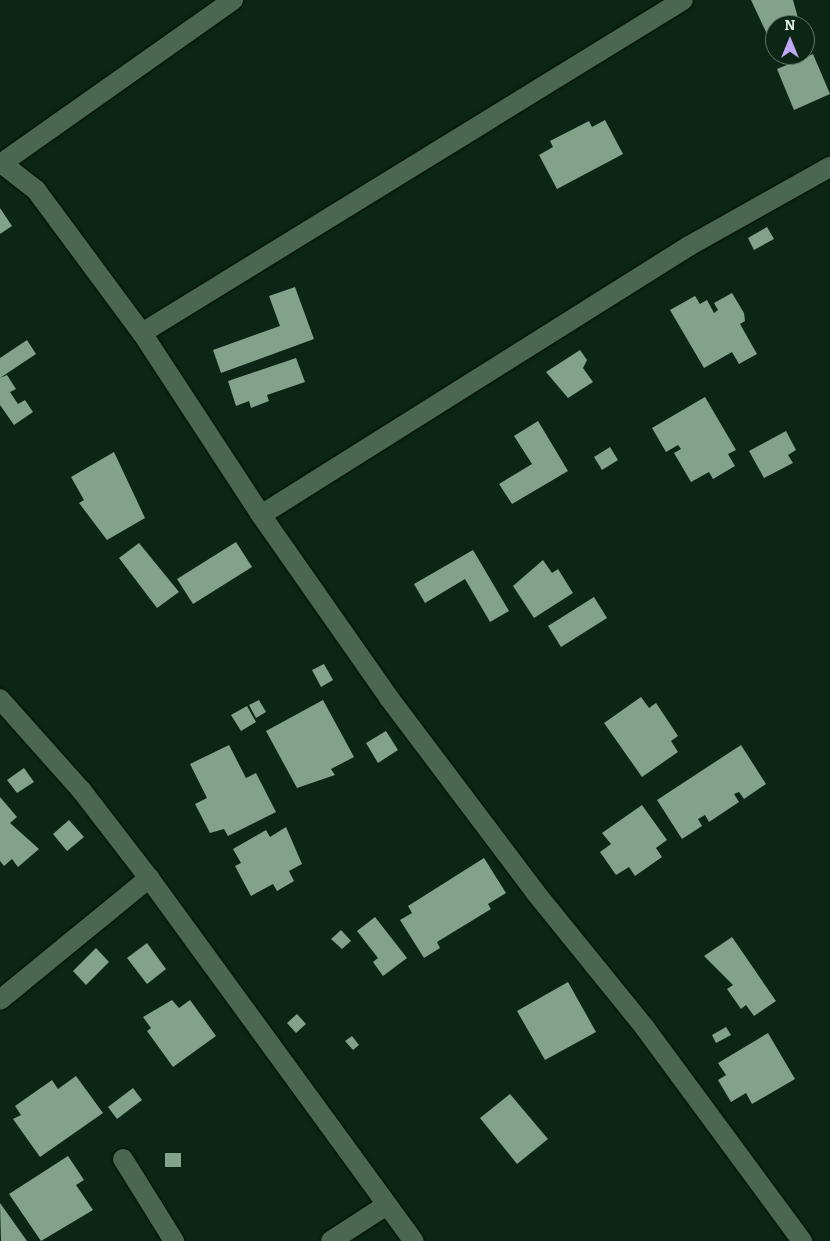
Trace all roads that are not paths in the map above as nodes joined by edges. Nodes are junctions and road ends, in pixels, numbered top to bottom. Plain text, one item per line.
1 (233, 0) edge
2 (684, 0) edge
3 (1, 162) edge
4 (830, 167) edge
5 (142, 333) junction
6 (261, 515) junction
7 (0, 699) edge
8 (148, 878) junction
9 (0, 1000) edge
10 (123, 1159) dead end
11 (385, 1206) junction
12 (174, 1241) edge
13 (331, 1241) edge
14 (414, 1241) edge
15 (802, 1241) edge

1 - 3 street
2 - 5 street
3 - 5 street
4 - 6 street
5 - 6 street
6 - 15 street
7 - 8 street
8 - 9 street
8 - 11 street
10 - 12 street
11 - 13 street
11 - 14 street

